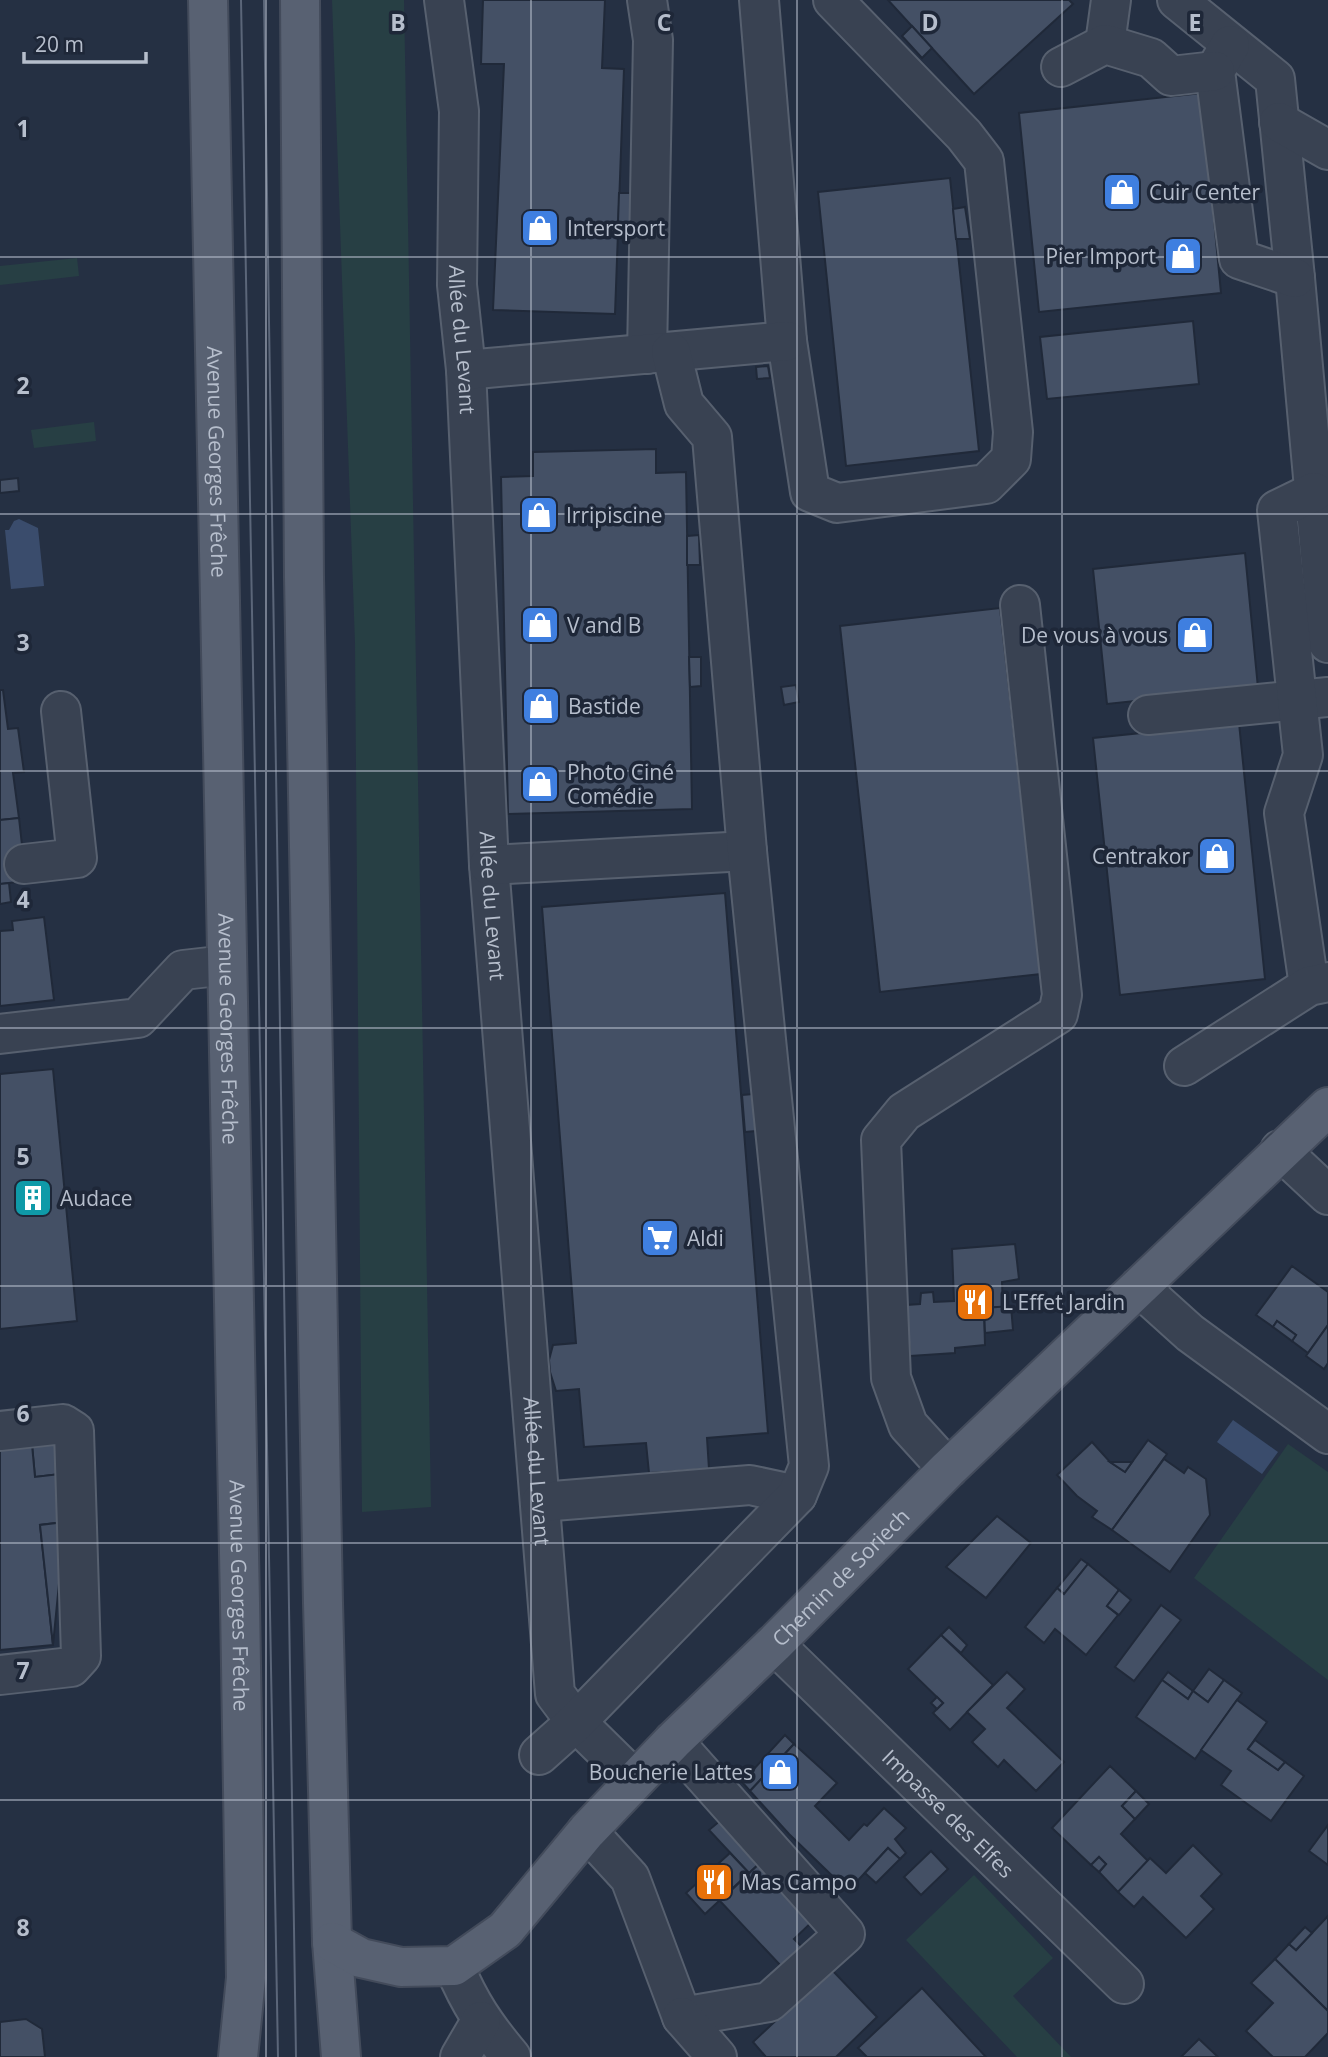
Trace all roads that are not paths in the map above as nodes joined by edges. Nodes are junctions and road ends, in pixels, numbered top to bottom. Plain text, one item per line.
1 (208, 0) edge
2 (300, 0) edge
3 (444, 0) edge
4 (647, 0) edge
5 (759, 0) edge
6 (833, 0) edge
7 (1111, 0) edge
8 (1177, 0) edge
9 (1105, 44) junction
10 (1223, 58) junction
11 (1061, 67) dead end
12 (1279, 121) junction
13 (1328, 150) edge
14 (1295, 278) junction
15 (787, 341) junction
16 (659, 353) junction
17 (466, 370) junction
18 (1314, 492) junction
19 (1020, 605) dead end
20 (1328, 643) edge
21 (1313, 698) edge
22 (61, 710) dead end
23 (1148, 715) dead end
24 (747, 851) junction
25 (24, 864) dead end
26 (489, 866) junction
27 (226, 965) junction
28 (1319, 984) edge
29 (0, 1034) edge
30 (1184, 1066) dead end
31 (1328, 1107) edge
32 (1280, 1150) junction
33 (1328, 1195) edge
34 (1139, 1287) junction
35 (0, 1431) edge
36 (1328, 1434) edge
37 (948, 1469) junction
38 (797, 1495) junction
39 (541, 1502) junction
40 (774, 1644) junction
41 (0, 1675) edge
42 (576, 1722) junction
43 (673, 1741) junction
44 (539, 1755) dead end
45 (635, 1780) junction
46 (587, 1831) junction
47 (332, 1942) junction
48 (454, 1966) junction
49 (1124, 1984) dead end
50 (682, 2017) junction
51 (481, 2021) junction
52 (238, 2057) edge
53 (341, 2057) edge
54 (460, 2057) edge
55 (510, 2057) edge
56 (717, 2057) edge

1 - 27 main road, Avenue Georges Frêche
2 - 47 main road
3 - 17 street, Allée du Levant
4 - 16 street
5 - 15 street
6 - 15 street
7 - 9 street
8 - 10 street
9 - 10 street
9 - 11 street
10 - 12 street
10 - 14 street
12 - 13 street
12 - 14 street
14 - 18 street
15 - 16 street
16 - 17 street
16 - 24 street
17 - 26 street, Allée du Levant
18 - 20 street
18 - 21 street
19 - 37 street
21 - 23 street
21 - 28 street
22 - 25 street
24 - 26 street
24 - 38 street
26 - 39 street, Allée du Levant
27 - 29 street
27 - 52 main road, Avenue Georges Frêche
28 - 30 street
31 - 32 main road, Chemin de Soriech
32 - 33 street
32 - 34 main road, Chemin de Soriech
34 - 36 street
34 - 37 main road, Chemin de Soriech
35 - 41 street
37 - 40 main road, Chemin de Soriech
38 - 39 street
38 - 42 street
39 - 42 street, Allée du Levant
40 - 43 main road, Chemin de Soriech
40 - 49 street, Impasse des Elfes
42 - 44 street
42 - 45 street, Allée du Levant
43 - 45 main road, Chemin de Soriech
43 - 50 street
45 - 46 main road, Chemin de Soriech
46 - 48 main road, Chemin de Soriech
46 - 50 street
47 - 48 main road
47 - 53 main road
48 - 51 street
50 - 56 street
51 - 54 street
51 - 55 street

